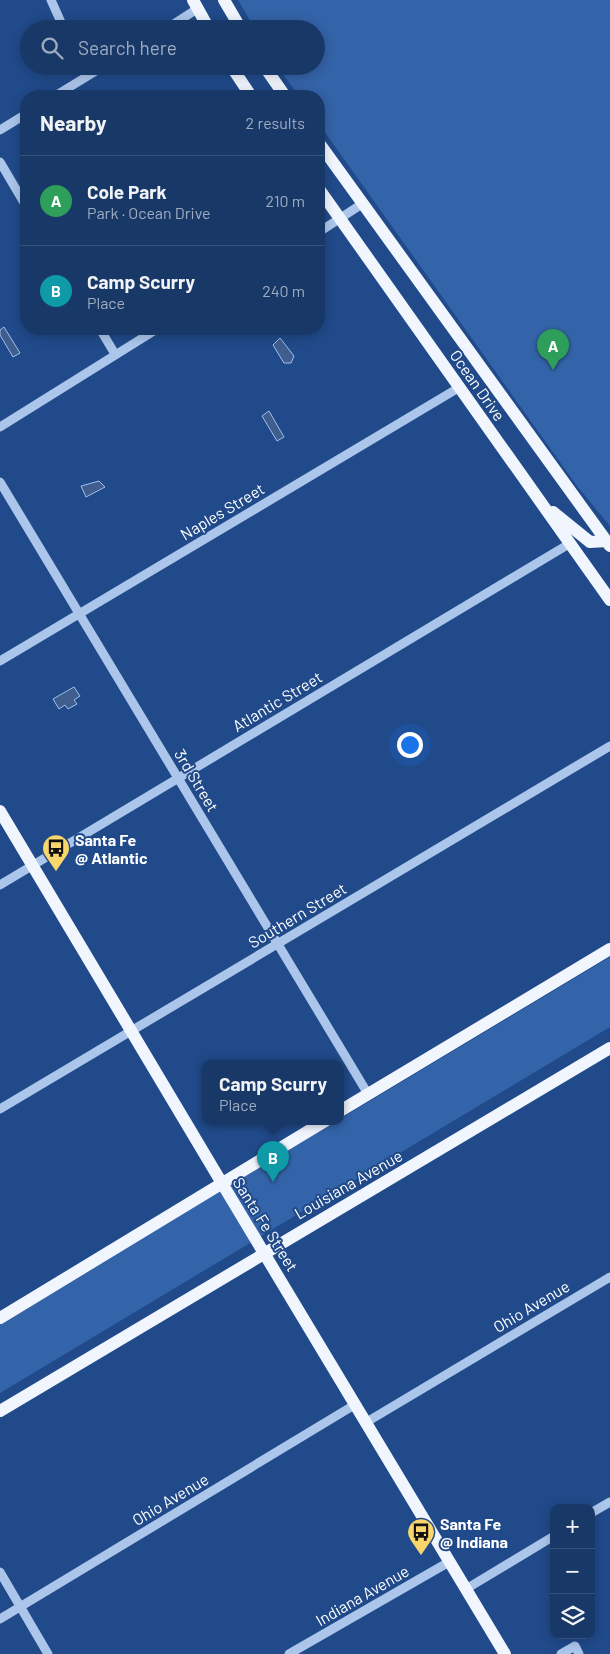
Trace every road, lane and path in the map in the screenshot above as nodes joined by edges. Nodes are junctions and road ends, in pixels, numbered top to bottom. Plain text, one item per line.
1 (51, 0) edge
2 (224, 0) edge
3 (195, 5) edge
4 (60, 20) edge
5 (177, 20) edge
6 (204, 20) edge
7 (236, 20) edge
8 (90, 75) edge
9 (237, 75) edge
10 (270, 75) edge
11 (65, 90) edge
12 (247, 90) edge
13 (281, 90) edge
14 (20, 118) edge
15 (0, 130) edge
16 (325, 152) edge
17 (0, 162) edge
18 (20, 196) edge
19 (325, 197) edge
20 (362, 204) junction
21 (341, 219) junction
22 (325, 228) edge
23 (104, 335) edge
24 (147, 335) edge
25 (115, 354) junction
26 (460, 387) junction
27 (0, 427) edge
28 (0, 482) edge
29 (538, 499) junction
30 (569, 544) junction
31 (608, 544) edge
32 (610, 600) edge
33 (80, 614) junction
34 (0, 662) edge
35 (610, 746) edge
36 (178, 778) junction
37 (0, 811) edge
38 (32, 865) junction
39 (0, 884) edge
40 (278, 944) junction
41 (610, 949) edge
42 (131, 1031) junction
43 (610, 1048) edge
44 (368, 1094) junction
45 (0, 1109) edge
46 (344, 1109) edge
47 (319, 1125) edge
48 (222, 1185) junction
49 (265, 1252) junction
50 (610, 1277) edge
51 (0, 1318) edge
52 (356, 1404) junction
53 (0, 1411) edge
54 (364, 1423) junction
55 (610, 1502) edge
56 (595, 1511) edge
57 (550, 1538) edge
58 (450, 1562) junction
59 (0, 1572) edge
60 (466, 1589) junction
61 (19, 1608) junction
62 (0, 1619) edge
63 (48, 1654) edge
64 (289, 1654) edge
65 (505, 1654) edge
66 (561, 1654) edge
67 (579, 1654) edge

1 - 4 street
2 - 7 main road
3 - 5 street
3 - 6 main road
8 - 11 street
9 - 12 main road
10 - 13 main road
14 - 15 street
16 - 20 main road, Ocean Drive
17 - 18 street
19 - 21 main road, Ocean Drive
20 - 21 street
20 - 31 main road, Ocean Drive
21 - 22 street
21 - 26 main road, Ocean Drive
23 - 25 street
24 - 25 street
25 - 27 street
26 - 29 main road, Ocean Drive
26 - 33 street, Naples Street
28 - 33 street, 3rd Street
29 - 30 main road, Ocean Drive
29 - 31 main road
30 - 32 main road, Ocean Drive
30 - 36 street, Atlantic Street
33 - 34 street, Naples Street
33 - 36 street, 3rd Street
35 - 40 street, Southern Street
36 - 38 street, Atlantic Street
36 - 40 street, 3rd Street
37 - 38 main road, Santa Fe Street
38 - 39 street, Atlantic Street
38 - 42 main road, Santa Fe Street
40 - 42 street, Southern Street
40 - 44 street, 3rd Street
41 - 44 main road
42 - 45 street, Southern Street
42 - 48 main road, Santa Fe Street
43 - 49 main road, Louisiana Avenue
44 - 46 main road
47 - 48 main road
48 - 49 main road, Santa Fe Street
48 - 51 main road
49 - 52 main road, Santa Fe Street
49 - 53 main road, Louisiana Avenue
50 - 54 street, Ohio Avenue
52 - 54 main road, Santa Fe Street
52 - 61 street, Ohio Avenue
54 - 58 main road, Santa Fe Street
55 - 56 street
57 - 60 street
58 - 60 main road, Santa Fe Street
58 - 64 street, Indiana Avenue
59 - 61 street
60 - 65 main road, Santa Fe Street
61 - 62 street, Ohio Avenue
61 - 63 street
66 - 67 street

